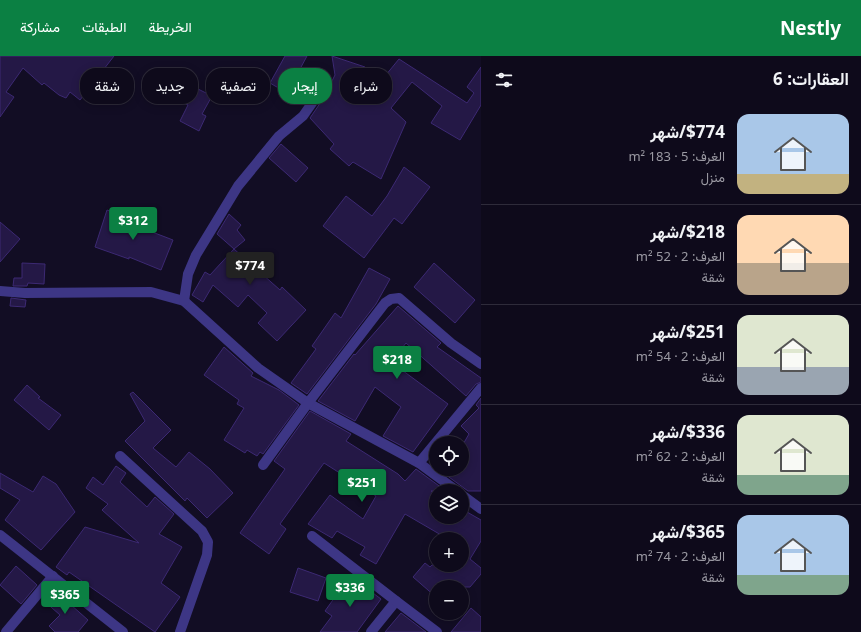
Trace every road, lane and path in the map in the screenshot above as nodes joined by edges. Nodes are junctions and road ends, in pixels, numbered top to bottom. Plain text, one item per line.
1 (311, 104) edge
2 (0, 291) edge
3 (184, 301) junction
4 (481, 364) edge
5 (481, 388) edge
6 (308, 403) junction
7 (120, 456) dead end
8 (419, 463) junction
9 (263, 465) dead end
10 (448, 484) edge
11 (469, 500) edge
12 (481, 509) edge
13 (0, 535) edge
14 (312, 536) dead end
15 (53, 576) junction
16 (396, 601) junction
17 (6, 632) edge
18 (123, 632) edge
19 (180, 632) edge
20 (371, 632) edge
21 (437, 632) edge

1 - 3 street
2 - 3 street
3 - 6 street
4 - 6 street
5 - 8 street
6 - 8 street
6 - 9 street
7 - 19 street
8 - 10 street
11 - 12 street
13 - 15 street
14 - 16 street
15 - 17 street
15 - 18 street
16 - 20 street
16 - 21 street

